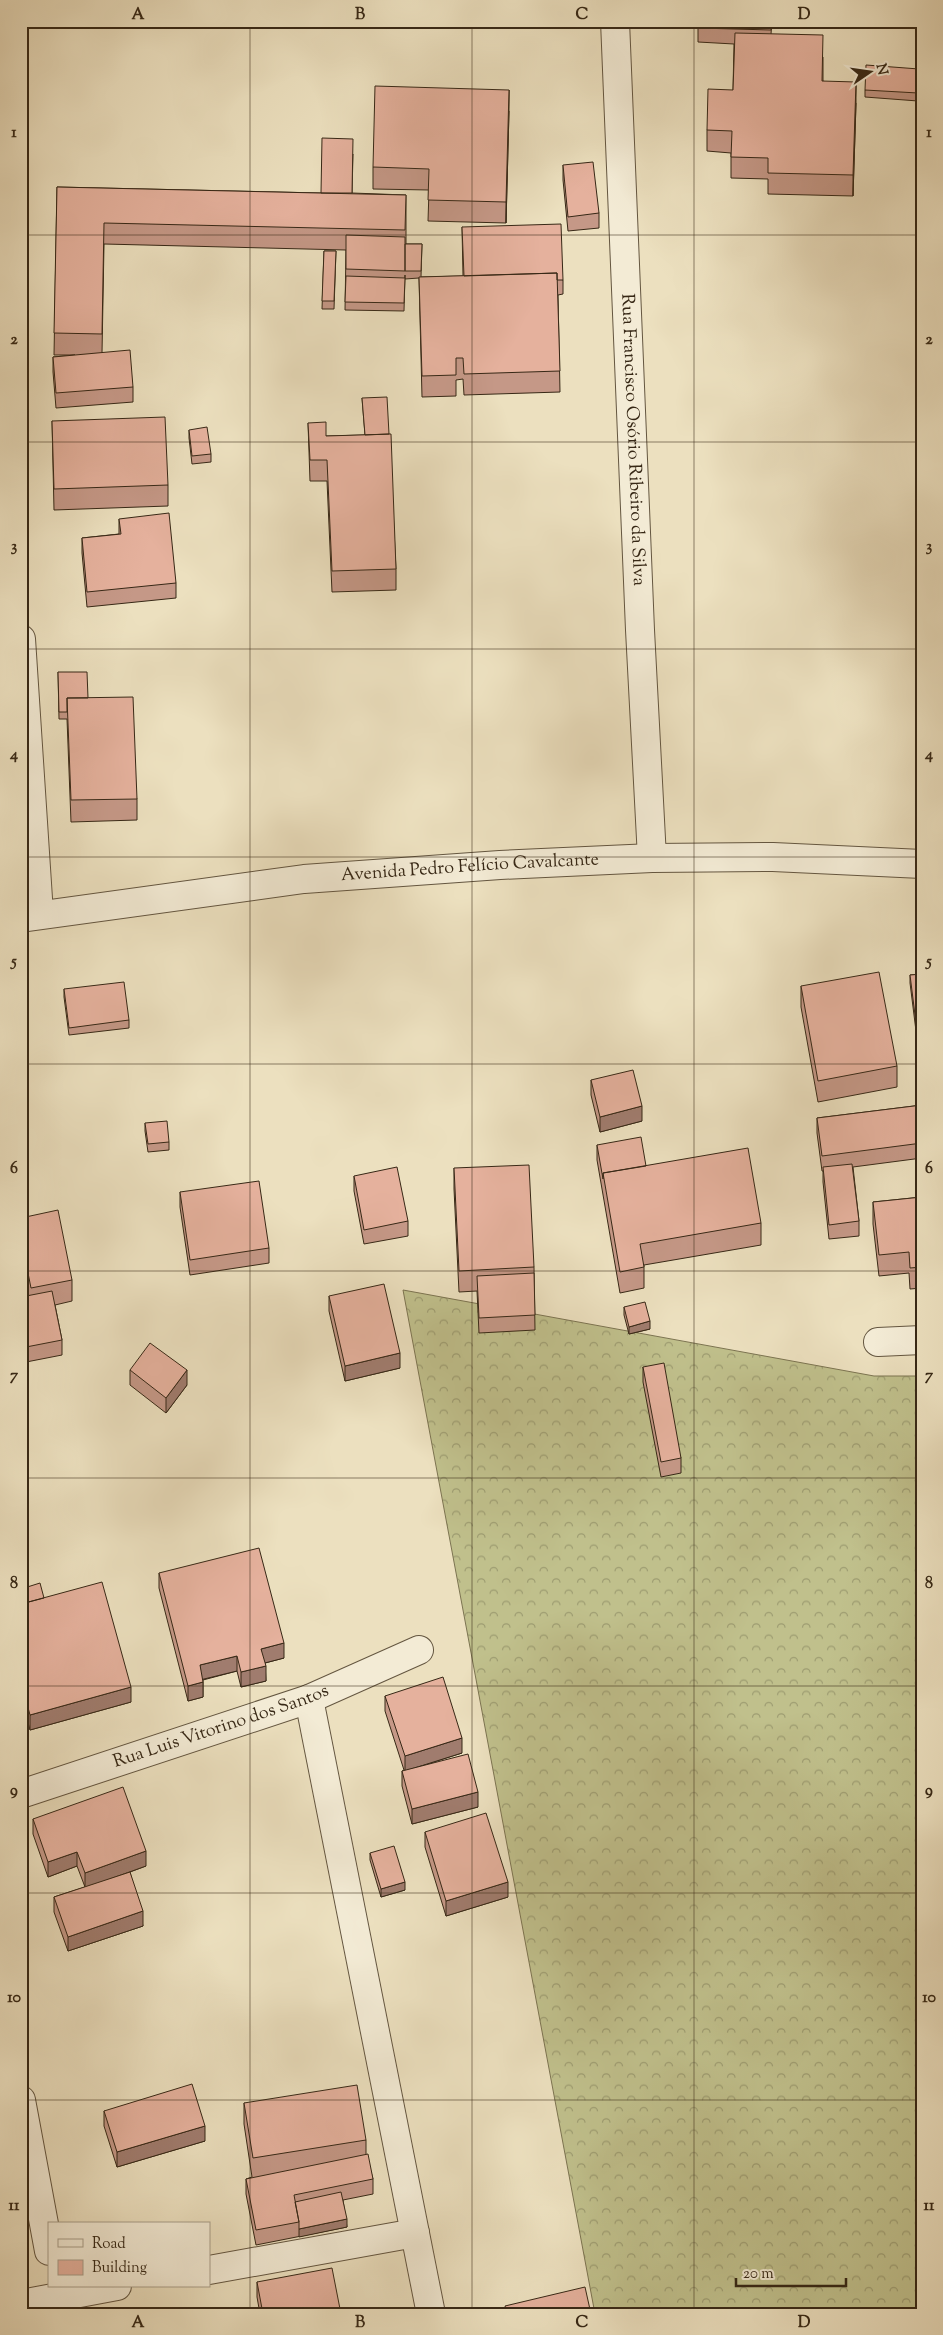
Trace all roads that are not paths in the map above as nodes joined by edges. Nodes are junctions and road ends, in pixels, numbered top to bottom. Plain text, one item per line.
1 (615, 21) edge
2 (21, 639) edge
3 (652, 858) junction
4 (922, 864) edge
5 (30, 916) edge
6 (922, 1340) edge
7 (878, 1342) dead end
8 (418, 1650) dead end
9 (309, 1699) junction
10 (21, 1794) edge
11 (21, 2100) edge
12 (414, 2233) junction
13 (48, 2246) edge
14 (210, 2270) edge
15 (108, 2288) edge
16 (57, 2299) edge
17 (21, 2304) edge
18 (431, 2314) edge

1 - 3 street, Rua Francisco Osório Ribeiro da Silva
2 - 5 street
3 - 4 street, Avenida Pedro Felício Cavalcante
3 - 5 street, Avenida Pedro Felício Cavalcante
6 - 7 street
8 - 9 street, Rua Luis Vitorino dos Santos
9 - 10 street, Rua Luis Vitorino dos Santos
9 - 12 street
11 - 13 street
12 - 14 street
12 - 18 street
15 - 16 street
16 - 17 street

